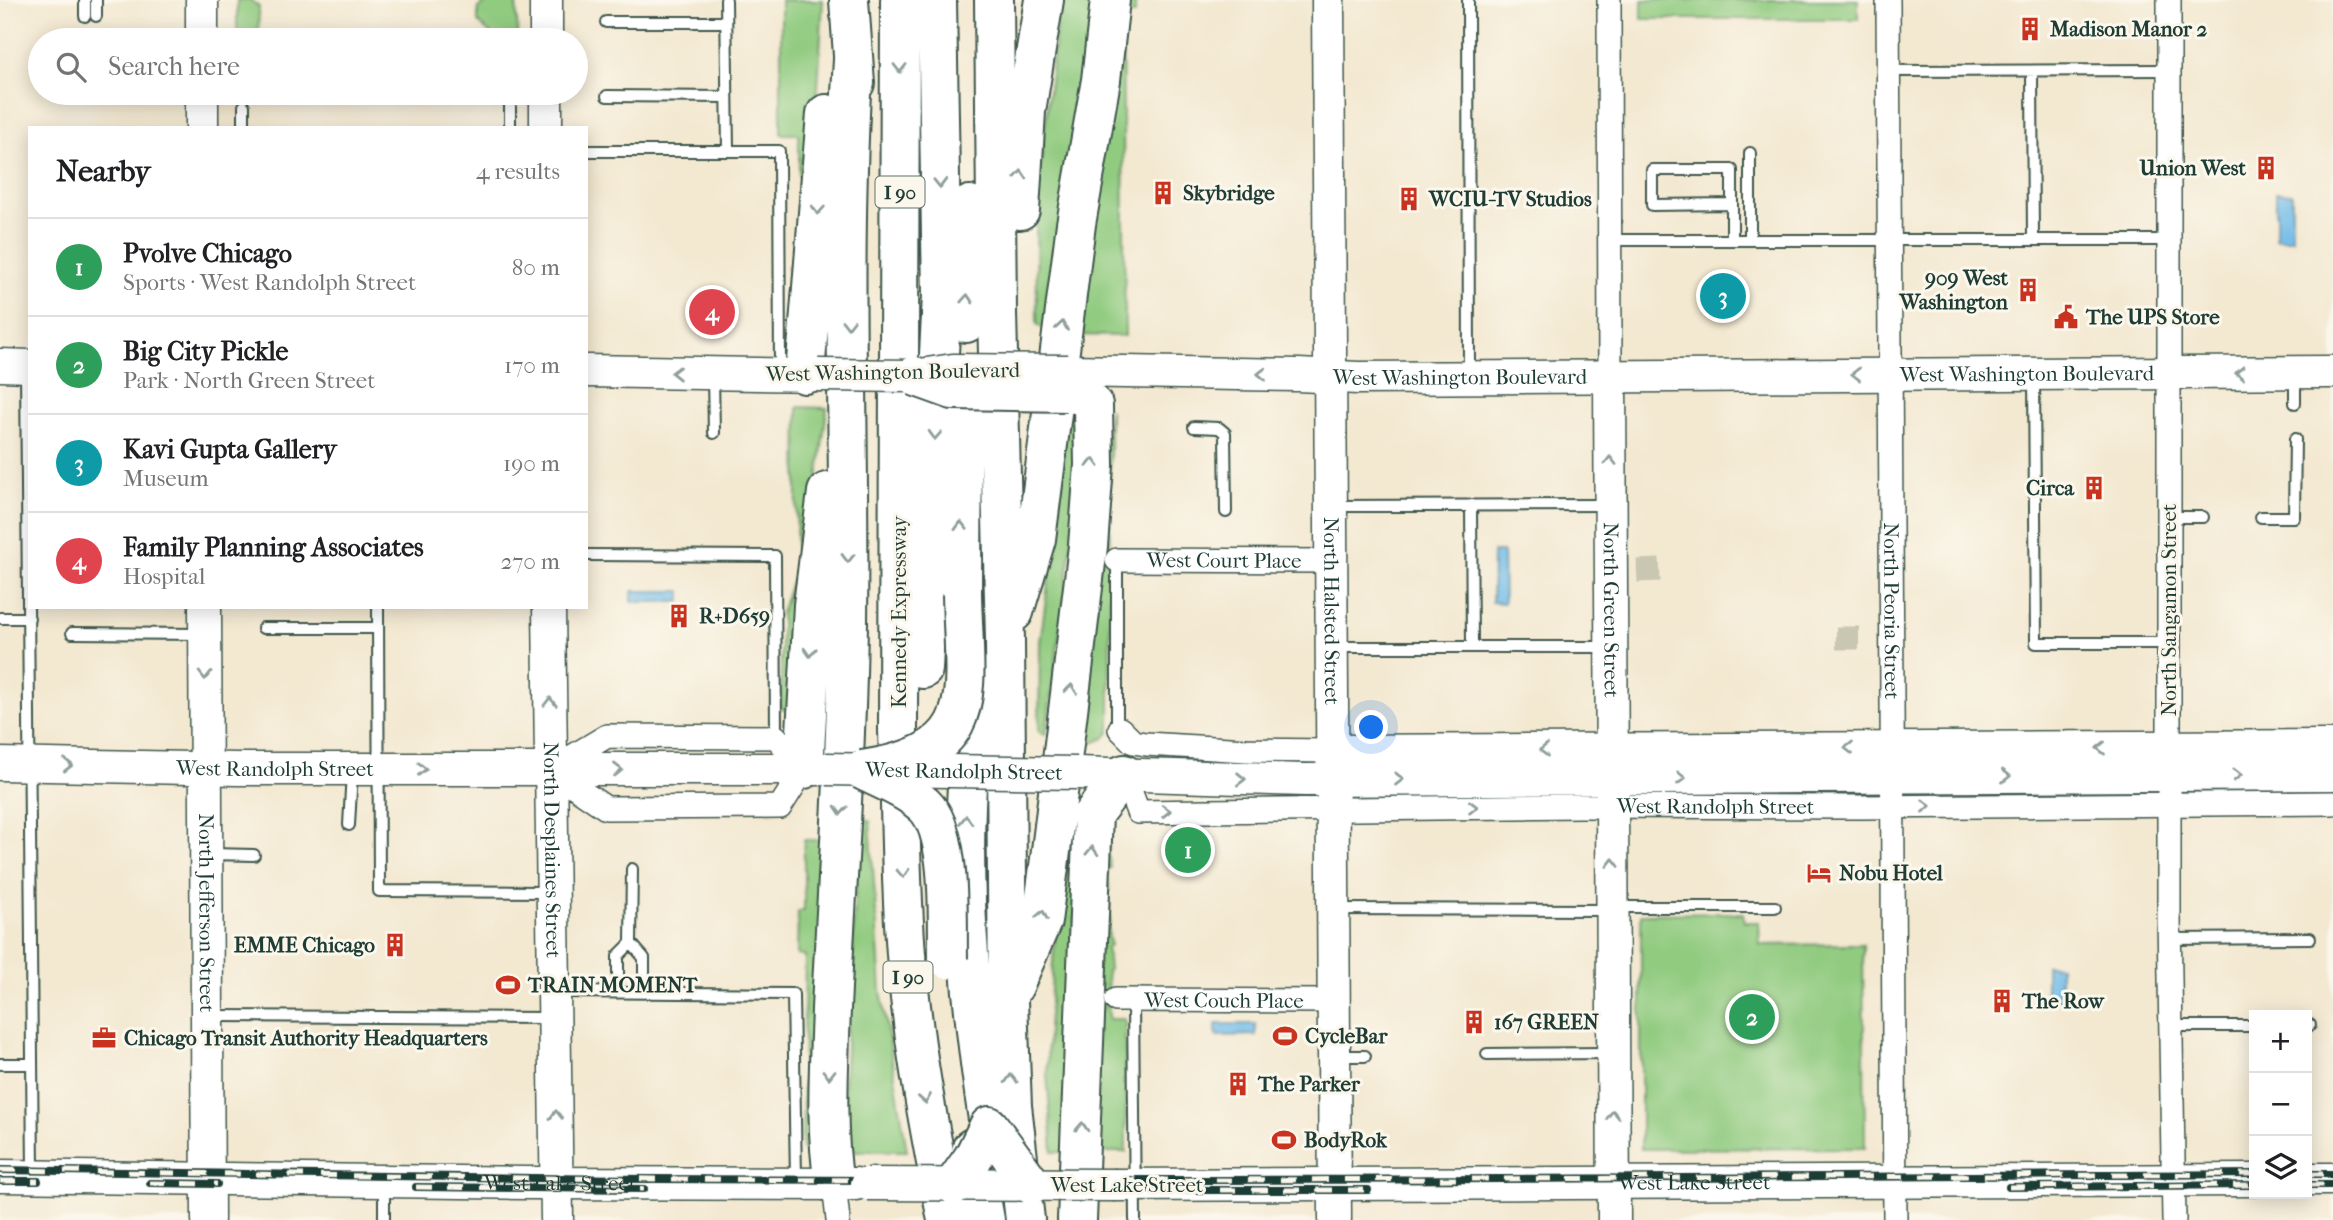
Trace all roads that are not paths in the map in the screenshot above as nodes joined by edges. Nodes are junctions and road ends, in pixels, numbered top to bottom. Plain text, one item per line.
1 (85, 0) edge
2 (96, 0) edge
3 (202, 0) edge
4 (546, 0) edge
5 (726, 0) edge
6 (835, 0) edge
7 (849, 0) edge
8 (900, 0) edge
9 (937, 0) edge
10 (994, 0) edge
11 (1044, 0) edge
12 (1110, 0) edge
13 (1328, 0) edge
14 (1468, 0) edge
15 (1609, 0) edge
16 (1888, 0) edge
17 (2169, 0) edge
18 (606, 22) dead end
19 (726, 22) junction
20 (202, 28) edge
21 (546, 28) edge
22 (853, 60) junction
23 (2169, 70) junction
24 (1889, 71) junction
25 (2032, 71) junction
26 (607, 96) dead end
27 (727, 97) junction
28 (995, 101) junction
29 (202, 105) edge
30 (546, 105) edge
31 (244, 106) dead end
32 (510, 106) dead end
33 (202, 126) edge
34 (244, 126) edge
35 (510, 126) edge
36 (546, 126) edge
37 (588, 151) edge
38 (728, 151) junction
39 (1750, 153) dead end
40 (1732, 204) junction
41 (1610, 240) junction
42 (1732, 240) junction
43 (1750, 240) junction
44 (1890, 240) junction
45 (2033, 240) junction
46 (2169, 240) junction
47 (997, 313) junction
48 (18, 366) edge
49 (588, 371) edge
50 (2295, 372) junction
51 (2333, 372) edge
52 (713, 373) junction
53 (2169, 373) junction
54 (801, 374) junction
55 (1890, 374) junction
56 (2034, 374) junction
57 (1611, 376) junction
58 (1330, 377) junction
59 (1469, 378) junction
60 (907, 380) junction
61 (1068, 381) junction
62 (2295, 403) dead end
63 (847, 416) junction
64 (1194, 427) dead end
65 (714, 433) dead end
66 (2295, 439) dead end
67 (28, 480) edge
68 (1471, 505) junction
69 (1610, 505) junction
70 (1331, 506) junction
71 (1226, 512) dead end
72 (2169, 517) junction
73 (2203, 517) dead end
74 (2261, 517) dead end
75 (1002, 541) junction
76 (588, 555) edge
77 (1117, 559) joint
78 (1331, 561) junction
79 (29, 609) edge
80 (378, 609) edge
81 (549, 609) edge
82 (0, 618) edge
83 (29, 618) junction
84 (205, 621) edge
85 (263, 628) dead end
86 (378, 628) junction
87 (72, 633) dead end
88 (1005, 640) junction
89 (2169, 643) junction
90 (1611, 646) junction
91 (1331, 647) junction
92 (1472, 647) junction
93 (1120, 729) joint
94 (898, 731) junction
95 (776, 737) junction
96 (2333, 746) edge
97 (15, 764) edge
98 (207, 768) junction
99 (365, 769) junction
100 (830, 769) junction
101 (550, 770) junction
102 (1124, 774) junction
103 (2333, 774) edge
104 (2169, 776) junction
105 (1893, 777) junction
106 (1612, 778) junction
107 (1331, 780) junction
108 (2333, 803) edge
109 (349, 825) dead end
110 (208, 854) junction
111 (254, 855) dead end
112 (632, 869) dead end
113 (552, 892) junction
114 (1775, 907) dead end
115 (1612, 908) junction
116 (1333, 909) junction
117 (2310, 937) dead end
118 (2170, 939) junction
119 (631, 943) junction
120 (958, 960) junction
121 (618, 992) junction
122 (644, 993) junction
123 (1125, 1000) joint
124 (1008, 1001) junction
125 (1333, 1001) junction
126 (554, 1005) junction
127 (208, 1016) junction
128 (2171, 1026) junction
129 (2249, 1026) edge
130 (1613, 1053) junction
131 (1487, 1054) dead end
132 (1334, 1056) junction
133 (1365, 1056) dead end
134 (0, 1064) edge
135 (31, 1065) junction
136 (989, 1126) junction
137 (0, 1176) edge
138 (33, 1176) junction
139 (208, 1179) junction
140 (2312, 1179) edge
141 (2333, 1179) edge
142 (2173, 1180) junction
143 (2249, 1180) edge
144 (384, 1181) junction
145 (1895, 1182) junction
146 (556, 1183) junction
147 (796, 1184) junction
148 (1614, 1184) junction
149 (1125, 1185) junction
150 (1334, 1185) junction
151 (846, 1196) edge
152 (951, 1202) edge
153 (1029, 1202) edge
154 (208, 1220) edge
155 (384, 1220) edge
156 (557, 1220) edge
157 (985, 1220) edge
158 (1077, 1220) edge
159 (1135, 1220) edge
160 (1335, 1220) edge
161 (1614, 1220) edge
162 (1895, 1220) edge
163 (2174, 1220) edge

1 - 2 lane
3 - 20 main road
4 - 21 main road
5 - 19 lane
6 -> 54 highway
7 - 22 highway, I 90
8 -> 60 highway, Kennedy Expressway / I 90
9 -> 94 highway
10 - 28 highway
47 -> 11 highway
88 -> 12 highway
13 - 58 main road, North Halsted Street
14 - 59 lane
15 - 41 street, North Green Street
16 - 24 street, North Peoria Street
17 - 23 street, North Sangamon Street
18 - 19 lane
19 - 27 lane
22 - 60 highway, I 90
22 -> 63 highway
23 - 25 lane
23 - 46 street, North Sangamon Street
24 - 25 lane
24 - 44 street, North Peoria Street
25 - 45 lane
26 - 27 lane
27 - 38 lane
28 - 47 highway
100 -> 28 highway, bridge
29 - 33 main road
30 - 36 main road
31 - 34 lane
32 - 35 lane
37 - 38 lane
38 - 54 lane
39 - 43 lane
40 - 40 lane
40 - 42 lane
41 - 42 lane
41 - 57 street, North Green Street
42 - 43 lane
43 - 44 lane
44 - 45 lane
44 - 55 street, North Peoria Street
45 - 46 lane
46 - 53 street, North Sangamon Street
47 - 75 highway
48 - 67 lane
52 -> 49 main road, West Washington Boulevard
50 - 51 main road, West Washington Boulevard
50 -> 53 main road, West Washington Boulevard
50 - 62 lane
52 - 54 main road, West Washington Boulevard
52 - 65 lane
53 - 56 main road, West Washington Boulevard
53 - 72 street, North Sangamon Street
54 - 60 main road, West Washington Boulevard, bridge
55 - 56 main road, West Washington Boulevard
55 -> 57 main road, West Washington Boulevard
55 - 105 street, North Peoria Street
56 - 89 lane
57 - 59 main road, West Washington Boulevard
69 -> 57 main road, North Green Street
58 - 59 main road, West Washington Boulevard
58 -> 61 main road, West Washington Boulevard
58 - 70 main road, North Halsted Street
60 - 61 highway, bridge
60 - 94 highway, Kennedy Expressway / I 90
124 -> 61 highway
63 -> 100 highway
63 -> 151 highway
64 - 71 lane
66 - 74 lane
68 - 69 lane
68 - 70 lane
68 - 92 lane
69 - 90 main road, North Green Street
70 - 78 main road, North Halsted Street
72 - 73 lane
72 - 89 street, North Sangamon Street
75 - 88 highway
120 -> 75 highway
76 - 95 lane
77 - 78 street, West Court Place
77 - 93 lane
78 - 91 main road, North Halsted Street
79 - 83 lane
80 - 86 lane
101 -> 81 main road, North Desplaines Street
82 - 83 lane
83 - 97 lane
84 - 87 lane
84 -> 98 main road, North Jefferson Street
85 - 86 lane
86 - 99 lane
88 - 124 highway
89 - 104 street, North Sangamon Street
90 - 92 lane
90 - 106 main road, North Green Street
91 - 92 lane
91 - 107 main road, North Halsted Street
93 - 107 street, West Randolph Street
94 -> 152 highway, Kennedy Expressway / I 90
95 - 100 street
95 - 101 street
96 - 104 main road, West Randolph Street
97 -> 98 main road, West Randolph Street
97 - 135 lane
98 - 99 main road, West Randolph Street
98 - 110 main road, North Jefferson Street
99 -> 101 main road, West Randolph Street
99 - 109 lane
99 - 113 lane
101 -> 100 main road, West Randolph Street
100 - 102 main road, West Randolph Street, bridge
100 - 120 highway, bridge
101 - 113 main road, North Desplaines Street
102 -> 107 main road, West Randolph Street
158 -> 102 highway
104 -> 103 main road, West Randolph Street
104 - 105 main road, West Randolph Street
105 -> 104 street, West Randolph Street
104 - 108 street, West Randolph Street
104 - 118 street, North Sangamon Street
105 - 106 main road, West Randolph Street
105 - 145 street, North Peoria Street
106 - 107 main road, West Randolph Street
115 -> 106 main road, North Green Street
107 - 116 main road, North Halsted Street
110 - 111 lane
110 - 127 main road, North Jefferson Street
112 - 119 lane
113 - 126 main road, North Desplaines Street
114 - 115 lane
115 - 116 lane
115 - 130 main road, North Green Street
116 - 125 main road, North Halsted Street
117 - 118 lane
118 - 128 street, North Sangamon Street
119 - 121 lane
119 - 122 lane
120 - 136 highway
120 - 157 highway
121 - 122 lane
121 - 126 lane
122 - 147 lane
123 - 125 street, West Couch Place
123 - 149 lane
153 -> 124 highway
125 - 132 main road, North Halsted Street
126 - 127 lane
146 -> 126 main road, North Desplaines Street
127 - 139 main road, North Jefferson Street
128 - 129 lane
128 - 142 street, North Sangamon Street
130 - 131 lane
148 -> 130 main road, North Green Street
132 - 133 lane
132 - 150 main road, North Halsted Street
134 - 135 lane
135 - 138 lane
136 - 152 highway, bridge
136 - 153 highway, bridge
137 - 138 main road, West Lake Street
138 - 139 main road, West Lake Street
139 - 144 main road, West Lake Street
139 - 154 main road, North Jefferson Street
140 - 141 main road
142 - 143 main road, West Lake Street
142 - 145 main road, West Lake Street
142 - 163 street, North Sangamon Street
144 - 146 main road, West Lake Street
144 - 155 lane
145 - 148 main road, West Lake Street
145 - 162 street, North Peoria Street
146 - 147 main road, West Lake Street
146 - 156 main road, North Desplaines Street
147 - 151 main road, West Lake Street
148 - 150 main road, West Lake Street
148 - 161 main road, North Green Street
149 - 150 main road, West Lake Street
149 - 153 main road, West Lake Street, bridge
149 - 159 lane
150 - 160 main road, North Halsted Street
151 - 152 main road, West Lake Street, bridge
152 - 153 main road, West Lake Street, bridge

